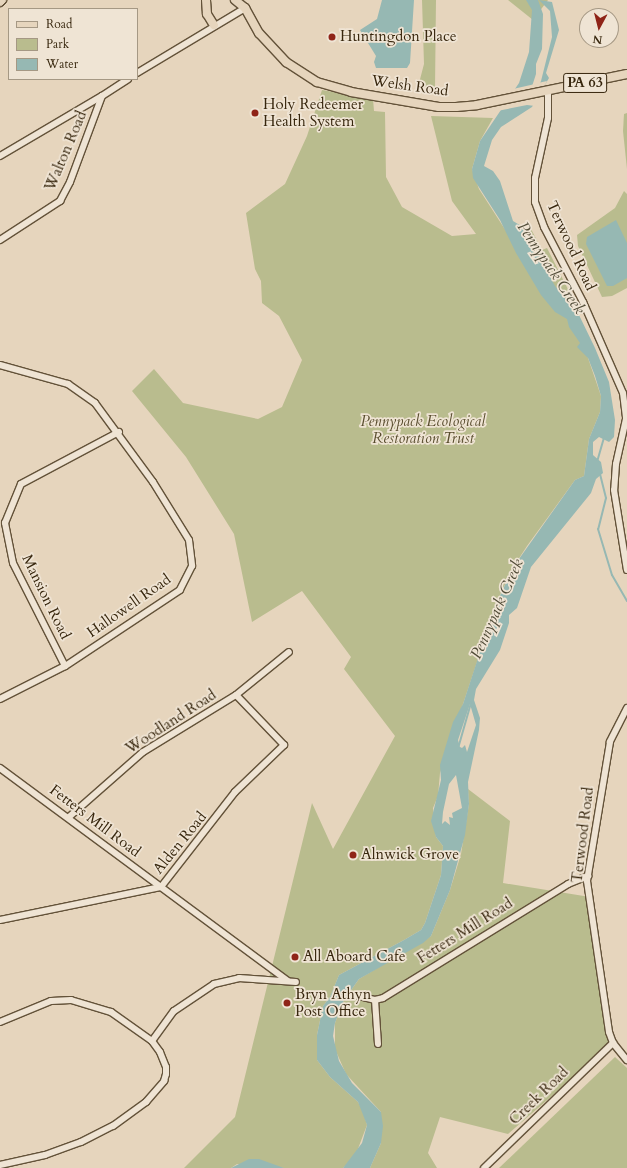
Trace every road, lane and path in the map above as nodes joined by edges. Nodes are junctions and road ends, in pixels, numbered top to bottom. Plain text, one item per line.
1 (2, 0) edge
2 (206, 0) edge
3 (235, 0) edge
4 (0, 2) edge
5 (245, 4) edge
6 (214, 25) junction
7 (138, 72) edge
8 (627, 74) edge
9 (126, 80) edge
10 (546, 91) junction
11 (102, 96) junction
12 (0, 156) edge
13 (0, 240) edge
14 (0, 365) edge
15 (119, 432) junction
16 (627, 570) edge
17 (289, 652) dead end
18 (65, 666) junction
19 (236, 695) junction
20 (0, 699) edge
21 (627, 708) edge
22 (0, 768) edge
23 (69, 817) junction
24 (588, 876) junction
25 (161, 887) junction
26 (0, 920) edge
27 (355, 995) dead end
28 (375, 1000) junction
29 (0, 1022) edge
30 (152, 1041) junction
31 (613, 1043) junction
32 (378, 1044) dead end
33 (627, 1060) edge
34 (0, 1165) edge
35 (484, 1168) edge

1 - 4 main road
2 - 6 main road
3 - 5 main road, Welsh Road / PA 63
5 - 6 street
5 - 10 main road, Welsh Road / PA 63
6 - 7 street
8 - 10 main road, Welsh Road / PA 63
9 - 11 street, Walton Road
10 - 16 street, Terwood Road
11 - 12 street
11 - 13 street, Walton Road
14 - 15 street, Hallowell Road
15 - 18 street, Mansion Road
15 - 18 street, Hallowell Road
17 - 19 street, Woodland Road
18 - 20 street, Hallowell Road
19 - 23 street, Woodland Road
19 - 25 street, Alden Road
21 - 24 street, Terwood Road
22 - 23 street, Fetters Mill Road
23 - 25 street, Fetters Mill Road
24 - 28 street, Fetters Mill Road
24 - 31 street, Terwood Road
25 - 26 street, Alden Road
25 - 30 street, Fetters Mill Road
27 - 28 street
28 - 32 street
29 - 30 street
30 - 34 street
31 - 33 street, Terwood Road
31 - 35 street, Creek Road

